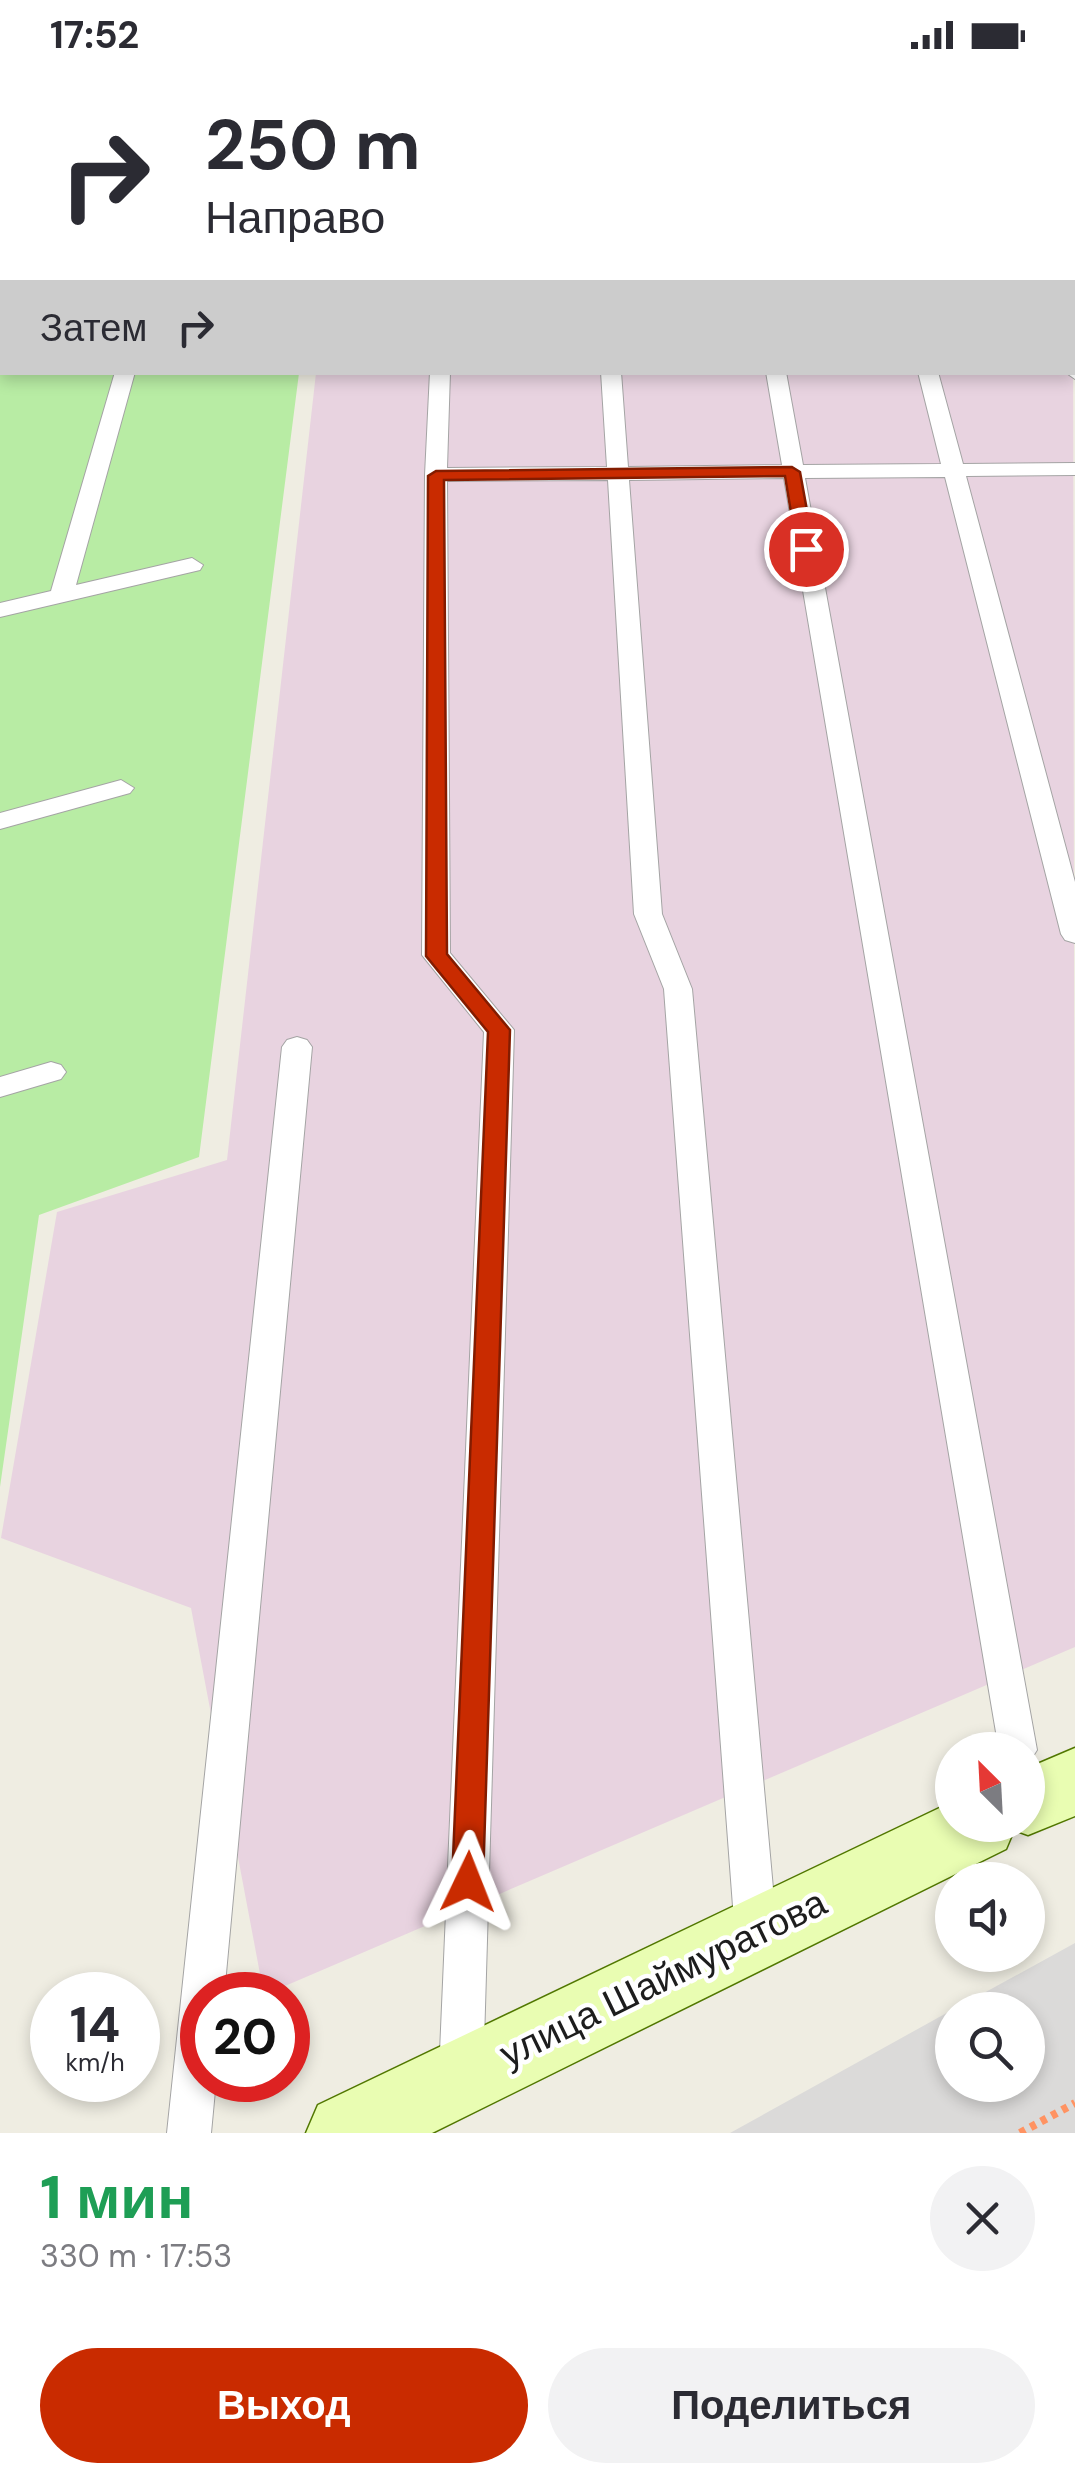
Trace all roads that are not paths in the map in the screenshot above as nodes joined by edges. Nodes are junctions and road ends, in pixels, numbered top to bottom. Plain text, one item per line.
1 (124, 375) edge
2 (440, 375) edge
3 (611, 375) edge
4 (776, 375) edge
5 (929, 375) edge
6 (1075, 469) edge
7 (953, 470) junction
8 (792, 472) junction
9 (618, 474) junction
10 (436, 476) junction
11 (192, 565) dead end
12 (61, 596) junction
13 (0, 610) edge
14 (121, 788) dead end
15 (0, 821) edge
16 (1075, 934) edge
17 (297, 1046) dead end
18 (51, 1072) dead end
19 (0, 1088) edge
20 (1015, 1732) edge
21 (1075, 1781) edge
22 (1045, 1794) edge
23 (945, 1842) edge
24 (756, 1933) junction
25 (205, 1972) edge
26 (461, 2075) junction
27 (192, 2102) edge
28 (189, 2133) edge
29 (346, 2133) edge

1 - 12 lane
2 - 10 lane
3 - 9 lane
4 - 8 lane
5 - 7 lane
6 - 7 lane
7 - 8 lane
7 - 16 lane
8 - 9 lane
8 - 20 lane
9 - 10 lane
9 - 24 lane
10 - 26 lane
11 - 12 lane
12 - 13 lane
14 - 15 lane
17 - 25 lane
18 - 19 lane
21 - 22 main road
23 - 24 main road, улица Шаймуратова
24 - 26 main road, улица Шаймуратова
26 - 29 main road, улица Шаймуратова
27 - 28 lane

